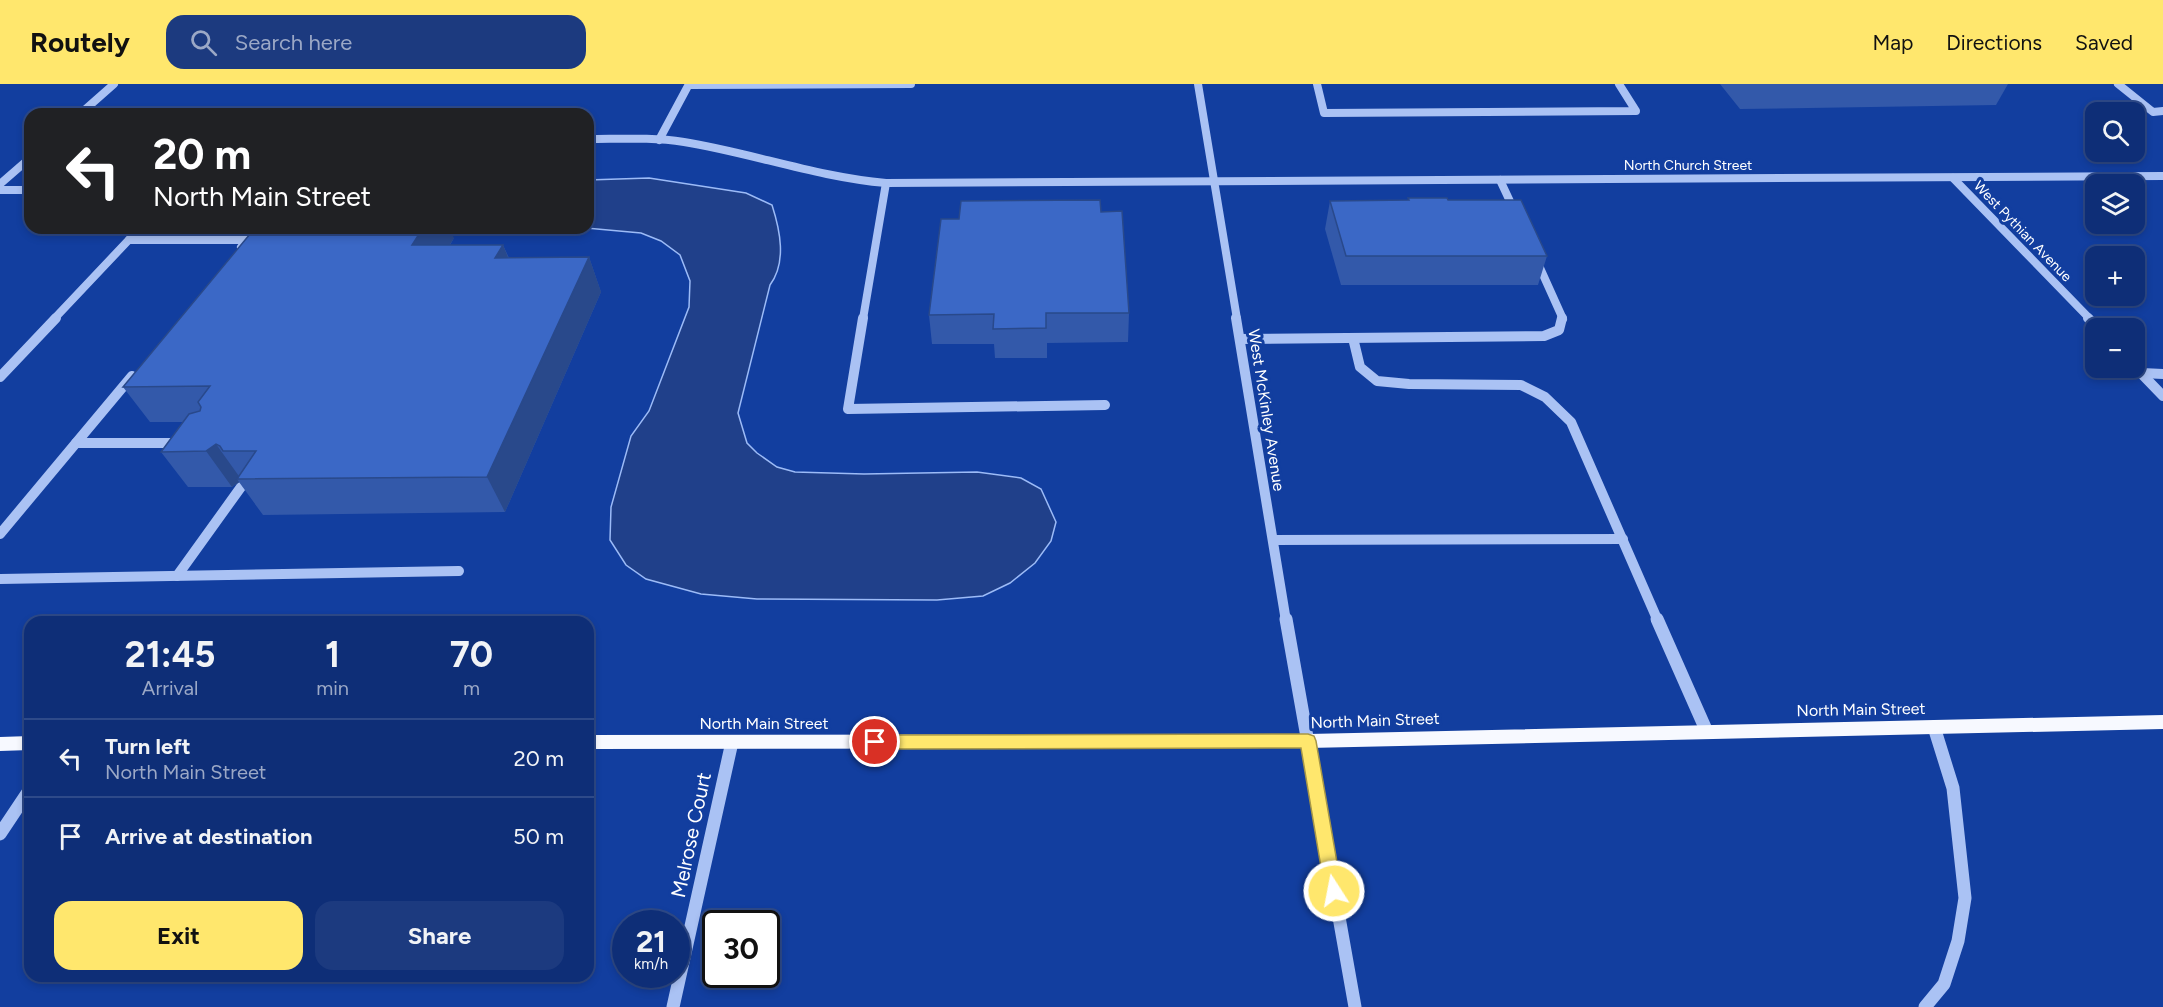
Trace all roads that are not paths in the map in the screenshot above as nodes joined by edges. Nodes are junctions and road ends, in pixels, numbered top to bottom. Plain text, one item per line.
1 (114, 84) edge
2 (911, 84) edge
3 (1198, 84) edge
4 (1317, 84) edge
5 (1619, 84) edge
6 (2118, 84) edge
7 (689, 85) edge
8 (87, 108) edge
9 (2153, 111) junction
10 (2163, 111) edge
11 (2163, 119) edge
12 (594, 139) edge
13 (659, 140) junction
14 (24, 163) edge
15 (2163, 176) edge
16 (1953, 178) junction
17 (1500, 180) junction
18 (1214, 181) junction
19 (886, 183) junction
20 (0, 184) edge
21 (24, 189) edge
22 (0, 190) edge
23 (1519, 222) edge
24 (134, 234) edge
25 (129, 240) junction
26 (1534, 255) edge
27 (233, 257) edge
28 (2088, 318) edge
29 (1353, 338) junction
30 (1240, 339) junction
31 (2145, 371) edge
32 (136, 372) edge
33 (2163, 374) edge
34 (0, 377) edge
35 (2145, 377) edge
36 (2163, 396) edge
37 (1105, 405) dead end
38 (76, 443) junction
39 (196, 443) edge
40 (242, 487) edge
41 (0, 534) edge
42 (1623, 539) junction
43 (1273, 540) junction
44 (459, 571) dead end
45 (177, 576) junction
46 (0, 579) edge
47 (2163, 722) edge
48 (1934, 727) junction
49 (1707, 732) junction
50 (1308, 741) junction
51 (594, 742) edge
52 (732, 742) junction
53 (24, 743) edge
54 (0, 744) edge
55 (24, 798) edge
56 (0, 834) edge
57 (673, 1007) edge
58 (1355, 1007) edge
59 (1925, 1007) edge

1 - 8 street
2 - 7 street
3 - 18 street, West McKinley Avenue
4 - 5 street
6 - 9 street
7 - 13 street
9 - 10 street
9 - 11 street
12 - 13 street, North Church Street
13 - 19 street, North Church Street
14 - 20 street
15 - 16 street, North Church Street
16 - 17 street, North Church Street
16 - 28 street, West Pythian Avenue
17 - 18 street, North Church Street
17 - 23 street
18 - 19 street, North Church Street
18 - 30 street, West McKinley Avenue
19 - 37 street
21 - 22 street
24 - 25 street
25 - 27 street
25 - 34 street
26 - 29 street
29 - 30 street
29 - 42 street
30 - 43 street, West McKinley Avenue
31 - 33 street
32 - 38 street
35 - 36 street
38 - 39 street
38 - 41 street
40 - 45 street
42 - 43 street
42 - 49 street
43 - 50 street, West McKinley Avenue
44 - 45 street
45 - 46 street
47 - 48 main road, North Main Street
48 - 49 main road, North Main Street
48 - 59 street
49 - 50 main road, North Main Street
50 - 52 main road, North Main Street
50 - 58 street, West McKinley Avenue
51 - 52 main road, North Main Street
52 - 57 street, Melrose Court
53 - 54 main road
55 - 56 street

